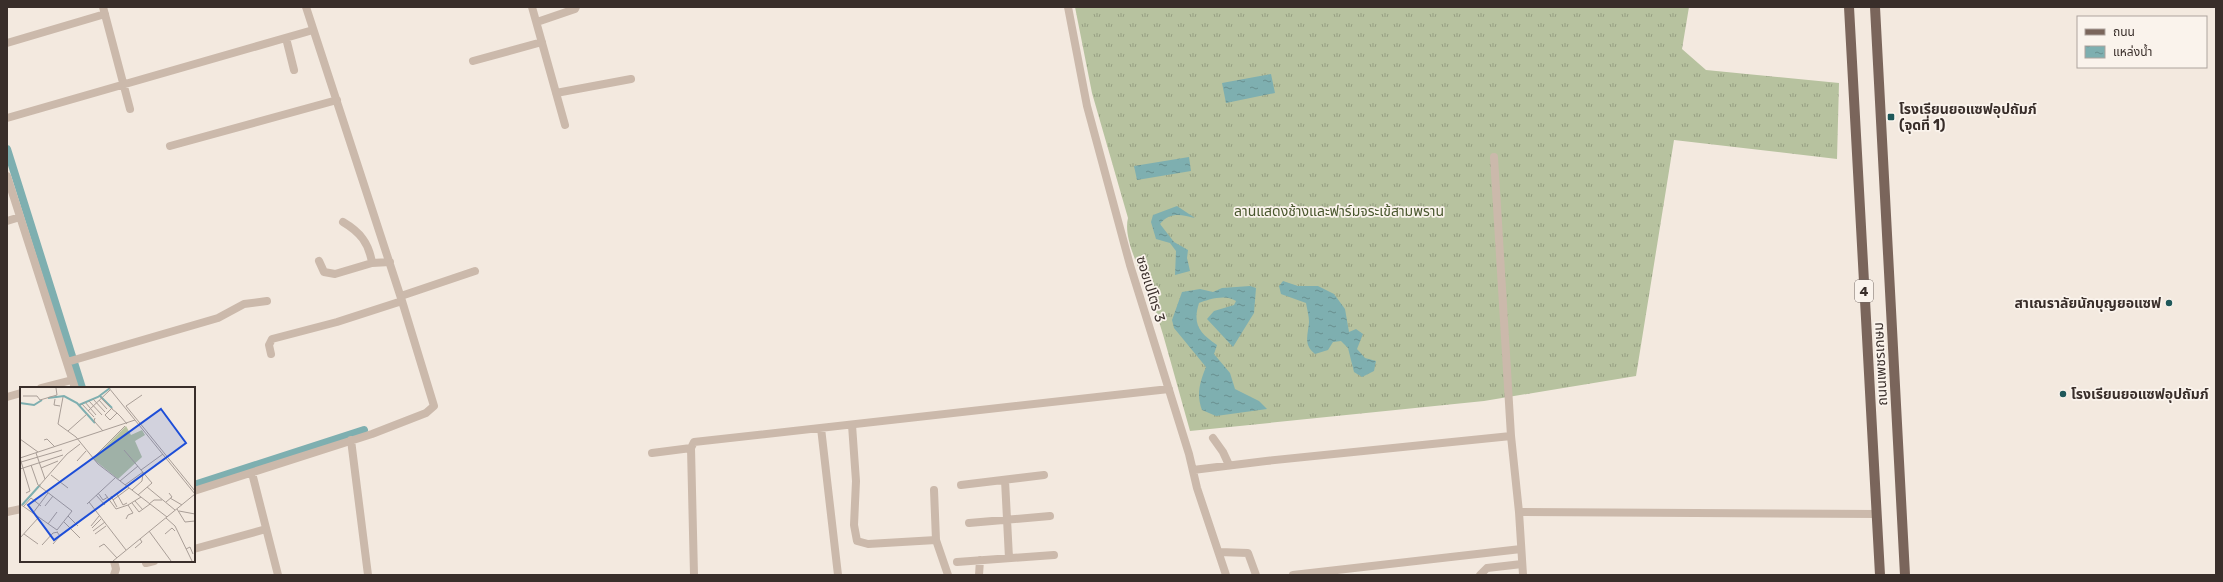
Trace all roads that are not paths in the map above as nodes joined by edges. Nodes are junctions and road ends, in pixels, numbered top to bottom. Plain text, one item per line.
1 (306, 7) edge
2 (532, 7) edge
3 (576, 7) edge
4 (1068, 7) edge
5 (1849, 7) edge
6 (1875, 7) edge
7 (104, 11) edge
8 (537, 22) junction
9 (313, 30) junction
10 (286, 38) junction
11 (542, 42) junction
12 (7, 43) edge
13 (473, 61) dead end
14 (294, 70) dead end
15 (631, 79) dead end
16 (124, 83) junction
17 (556, 93) junction
18 (337, 100) junction
19 (130, 109) dead end
20 (7, 118) edge
21 (565, 125) dead end
22 (170, 146) dead end
23 (1494, 157) dead end
24 (7, 176) edge
25 (20, 217) junction
26 (7, 221) edge
27 (343, 222) dead end
28 (319, 261) dead end
29 (390, 262) junction
30 (372, 263) junction
31 (475, 271) dead end
32 (402, 298) junction
33 (268, 302) dead end
34 (271, 354) dead end
35 (72, 360) junction
36 (72, 380) junction
37 (44, 387) edge
38 (75, 387) edge
39 (1169, 389) junction
40 (20, 393) edge
41 (7, 397) edge
42 (852, 425) junction
43 (821, 428) junction
44 (1511, 436) junction
45 (1213, 438) dead end
46 (351, 440) junction
47 (691, 448) junction
48 (652, 453) dead end
49 (1229, 465) junction
50 (1193, 470) junction
51 (252, 473) junction
52 (1044, 475) dead end
53 (1005, 480) junction
54 (961, 485) dead end
55 (195, 490) edge
56 (934, 490) dead end
57 (20, 509) edge
58 (7, 512) edge
59 (1519, 512) junction
60 (1877, 514) junction
61 (1050, 516) dead end
62 (1007, 519) junction
63 (968, 523) dead end
64 (266, 529) junction
65 (936, 540) junction
66 (195, 549) edge
67 (1521, 549) junction
68 (1219, 552) junction
69 (1054, 555) dead end
70 (1009, 558) junction
71 (980, 560) junction
72 (114, 562) edge
73 (957, 562) dead end
74 (1522, 564) junction
75 (114, 575) edge
76 (278, 575) edge
77 (368, 575) edge
78 (694, 575) edge
79 (838, 575) edge
80 (948, 575) edge
81 (979, 575) edge
82 (1226, 575) edge
83 (1256, 575) edge
84 (1293, 575) edge
85 (1480, 575) edge
86 (1523, 575) edge
87 (1880, 575) edge
88 (1905, 575) edge

1 - 9 street
2 - 8 street
3 - 8 street
4 - 39 street, ซอยเปโตร 3
5 - 60 main road, ถนนเพชรเกษม / 4
6 - 88 main road, ถนนเพชรเกษม / 4
7 - 12 street
7 - 16 street
8 - 11 street
9 - 10 street
9 - 18 street
10 - 14 street
10 - 16 street
11 - 13 street
11 - 17 street
15 - 17 street
16 - 19 street
16 - 20 street
17 - 21 street
18 - 22 street
18 - 29 street
23 - 44 street
24 - 25 street
25 - 26 street
25 - 35 street
27 - 30 street
28 - 30 street
29 - 30 street
29 - 32 street
31 - 32 street
32 - 34 street
32 - 46 street
33 - 35 street
35 - 36 street
36 - 37 street
36 - 38 street
39 - 42 street
39 - 50 street, ซอยเปโตร 3
40 - 41 street
42 - 43 street
42 - 65 street
43 - 47 street
43 - 79 street
44 - 49 street
44 - 59 street
45 - 49 street
46 - 51 street
46 - 77 street
47 - 48 street
47 - 78 street
49 - 50 street
50 - 68 street, ซอยเปโตร 3
51 - 55 street
51 - 64 street
52 - 53 street
53 - 54 street
53 - 62 street
56 - 65 street
57 - 58 street
59 - 60 street
59 - 67 street
60 - 87 main road, ถนนเพชรเกษม / 4
61 - 62 street
62 - 63 street
62 - 70 street
64 - 66 street
64 - 76 street
65 - 80 street
67 - 74 street
67 - 84 street
68 - 82 street, ซอยเปโตร 3
68 - 83 street
69 - 70 street
70 - 71 street
71 - 73 street
71 - 81 street
72 - 75 street
74 - 85 street
74 - 86 street

